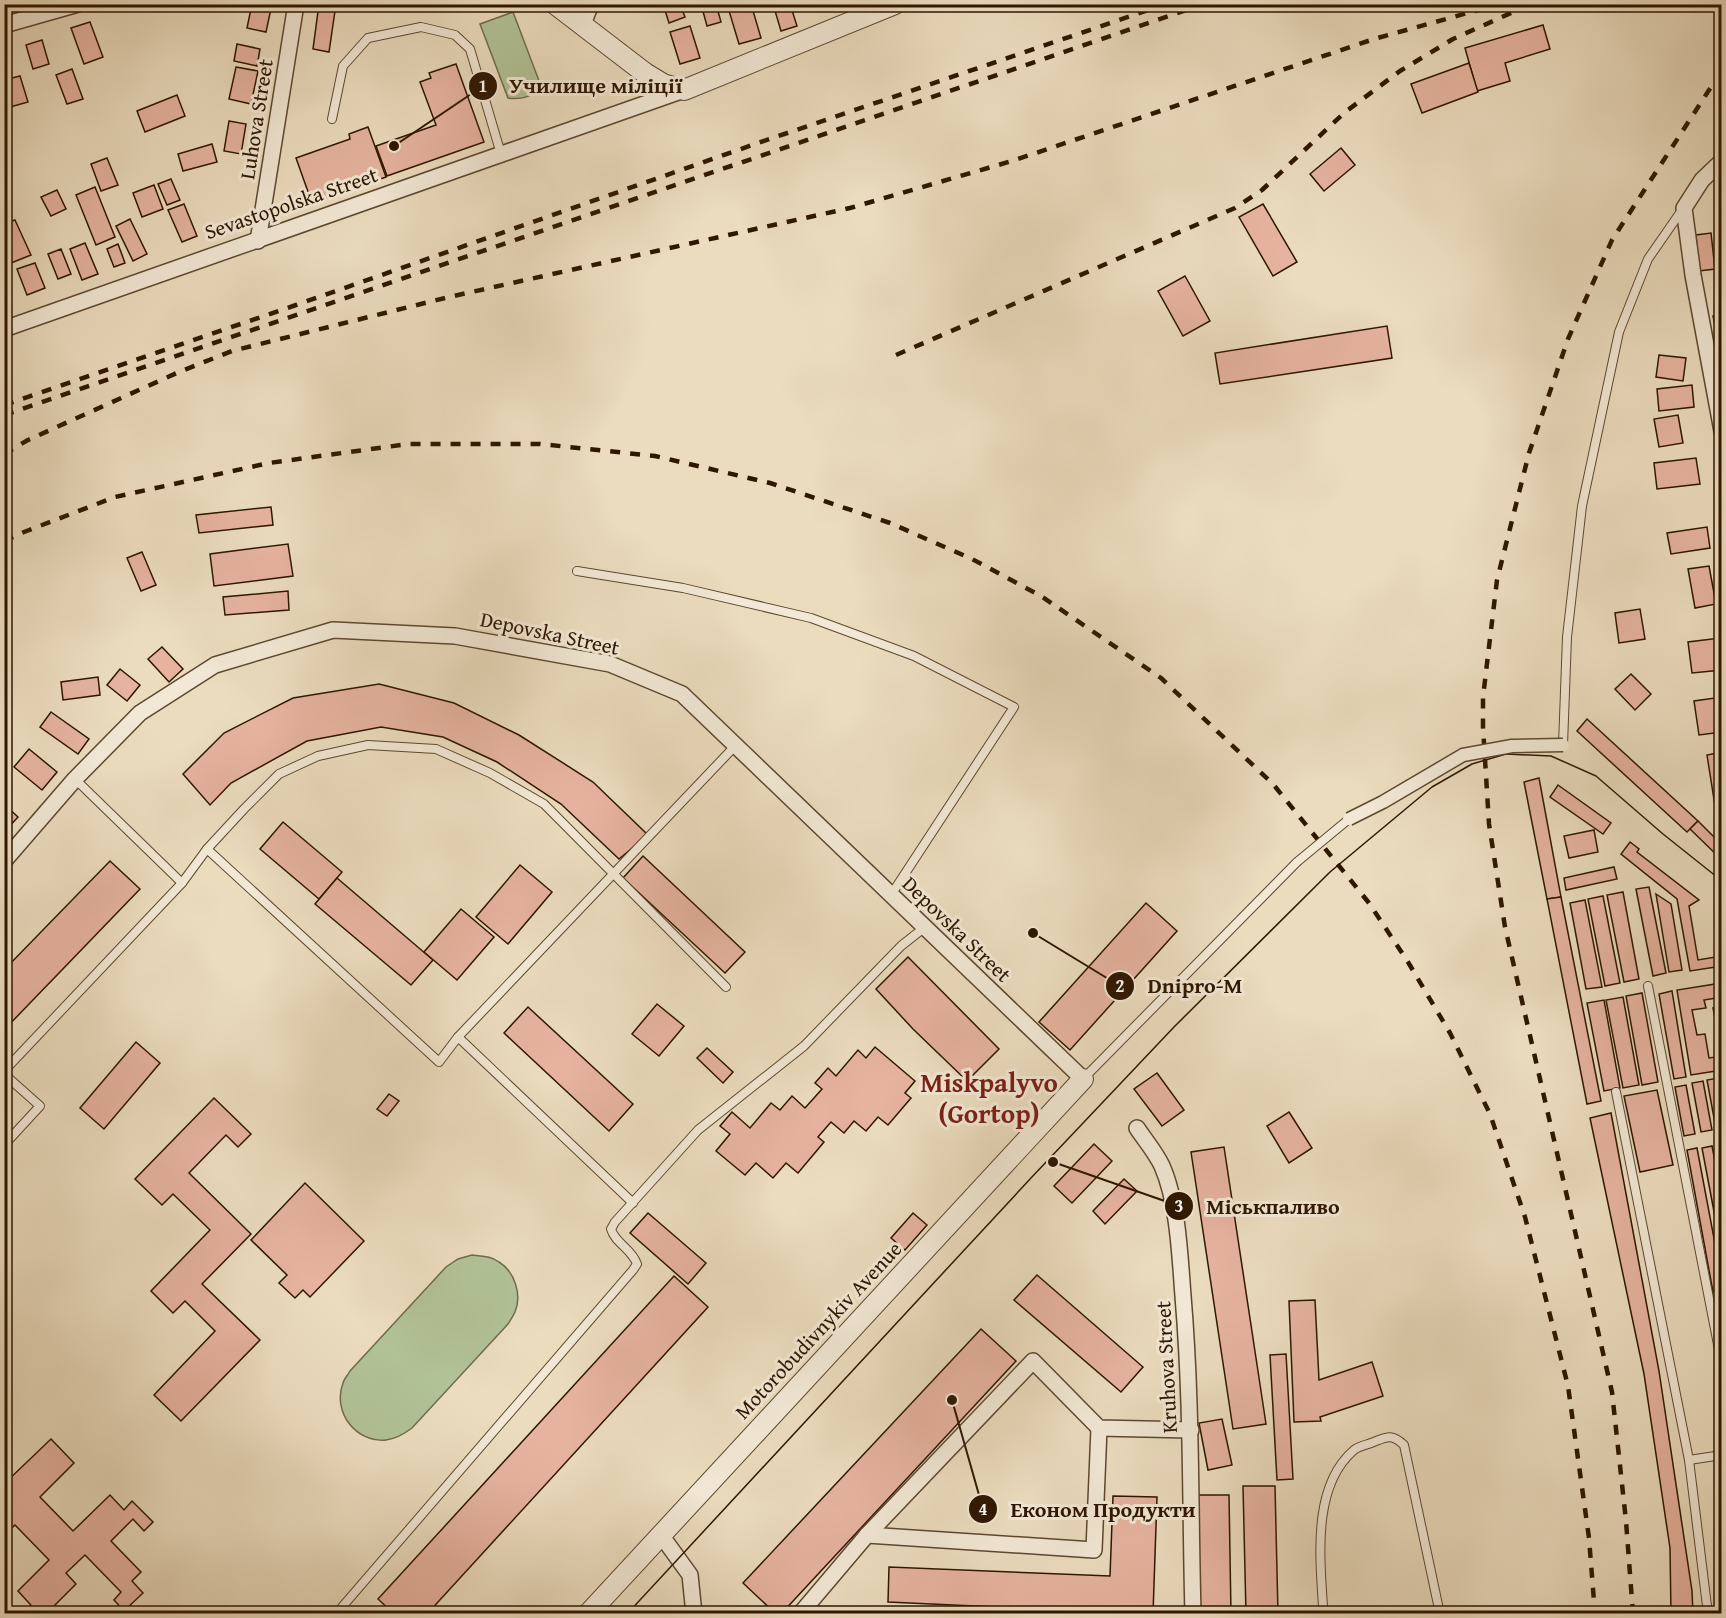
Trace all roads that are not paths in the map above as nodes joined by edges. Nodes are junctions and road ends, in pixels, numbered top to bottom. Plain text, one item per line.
1 (78, 4) edge
2 (296, 4) edge
3 (555, 4) edge
4 (591, 4) edge
5 (895, 4) edge
6 (583, 24) junction
7 (4, 25) edge
8 (684, 90) junction
9 (332, 119) dead end
10 (501, 154) junction
11 (1722, 161) edge
12 (1684, 208) junction
13 (258, 241) junction
14 (4, 329) edge
15 (1722, 431) edge
16 (577, 571) dead end
17 (736, 745) junction
18 (1563, 745) joint
19 (75, 779) junction
20 (1349, 819) joint
21 (207, 849) junction
22 (4, 861) edge
23 (614, 874) junction
24 (182, 883) junction
25 (891, 894) junction
26 (925, 927) junction
27 (726, 987) dead end
28 (1648, 987) dead end
29 (458, 1038) junction
30 (4, 1072) edge
31 (1083, 1079) junction
32 (1616, 1092) dead end
33 (1137, 1128) dead end
34 (4, 1145) edge
35 (633, 1203) junction
36 (1722, 1365) edge
37 (1099, 1428) junction
38 (1191, 1430) junction
39 (1722, 1455) edge
40 (1689, 1460) junction
41 (661, 1535) junction
42 (867, 1535) junction
43 (336, 1614) edge
44 (588, 1614) edge
45 (694, 1614) edge
46 (800, 1614) edge
47 (1193, 1614) edge
48 (1325, 1614) edge
49 (1440, 1614) edge
50 (1708, 1614) edge

1 - 7 street
2 - 13 street, Luhova Street
3 - 6 street
4 - 6 street
5 - 8 street, Sevastopolska Street
6 - 8 street
8 - 10 street, Sevastopolska Street
9 - 10 lane
10 - 13 street, Sevastopolska Street
11 - 12 street
12 - 15 street
12 - 18 lane
13 - 14 street, Sevastopolska Street
16 - 25 lane
17 - 19 street, Depovska Street
17 - 23 lane
17 - 25 street, Depovska Street
18 - 20 street, bridge
19 - 22 street, Depovska Street
19 - 24 lane
20 - 31 lane, bridge
21 - 23 lane
21 - 24 lane
21 - 29 lane
23 - 27 lane
23 - 29 lane
24 - 30 lane
25 - 26 street, Depovska Street
26 - 31 street, Depovska Street
26 - 35 lane
28 - 36 lane
29 - 35 lane
30 - 34 lane
31 - 41 street, Motorobudivnykiv Avenue
32 - 40 lane
33 - 38 street, Kruhova Street
35 - 43 lane
37 - 38 street
37 - 42 street
37 - 42 street
38 - 47 street, Kruhova Street
39 - 40 lane
40 - 50 lane
41 - 44 street, Motorobudivnykiv Avenue
41 - 45 street
42 - 46 street
48 - 49 lane

